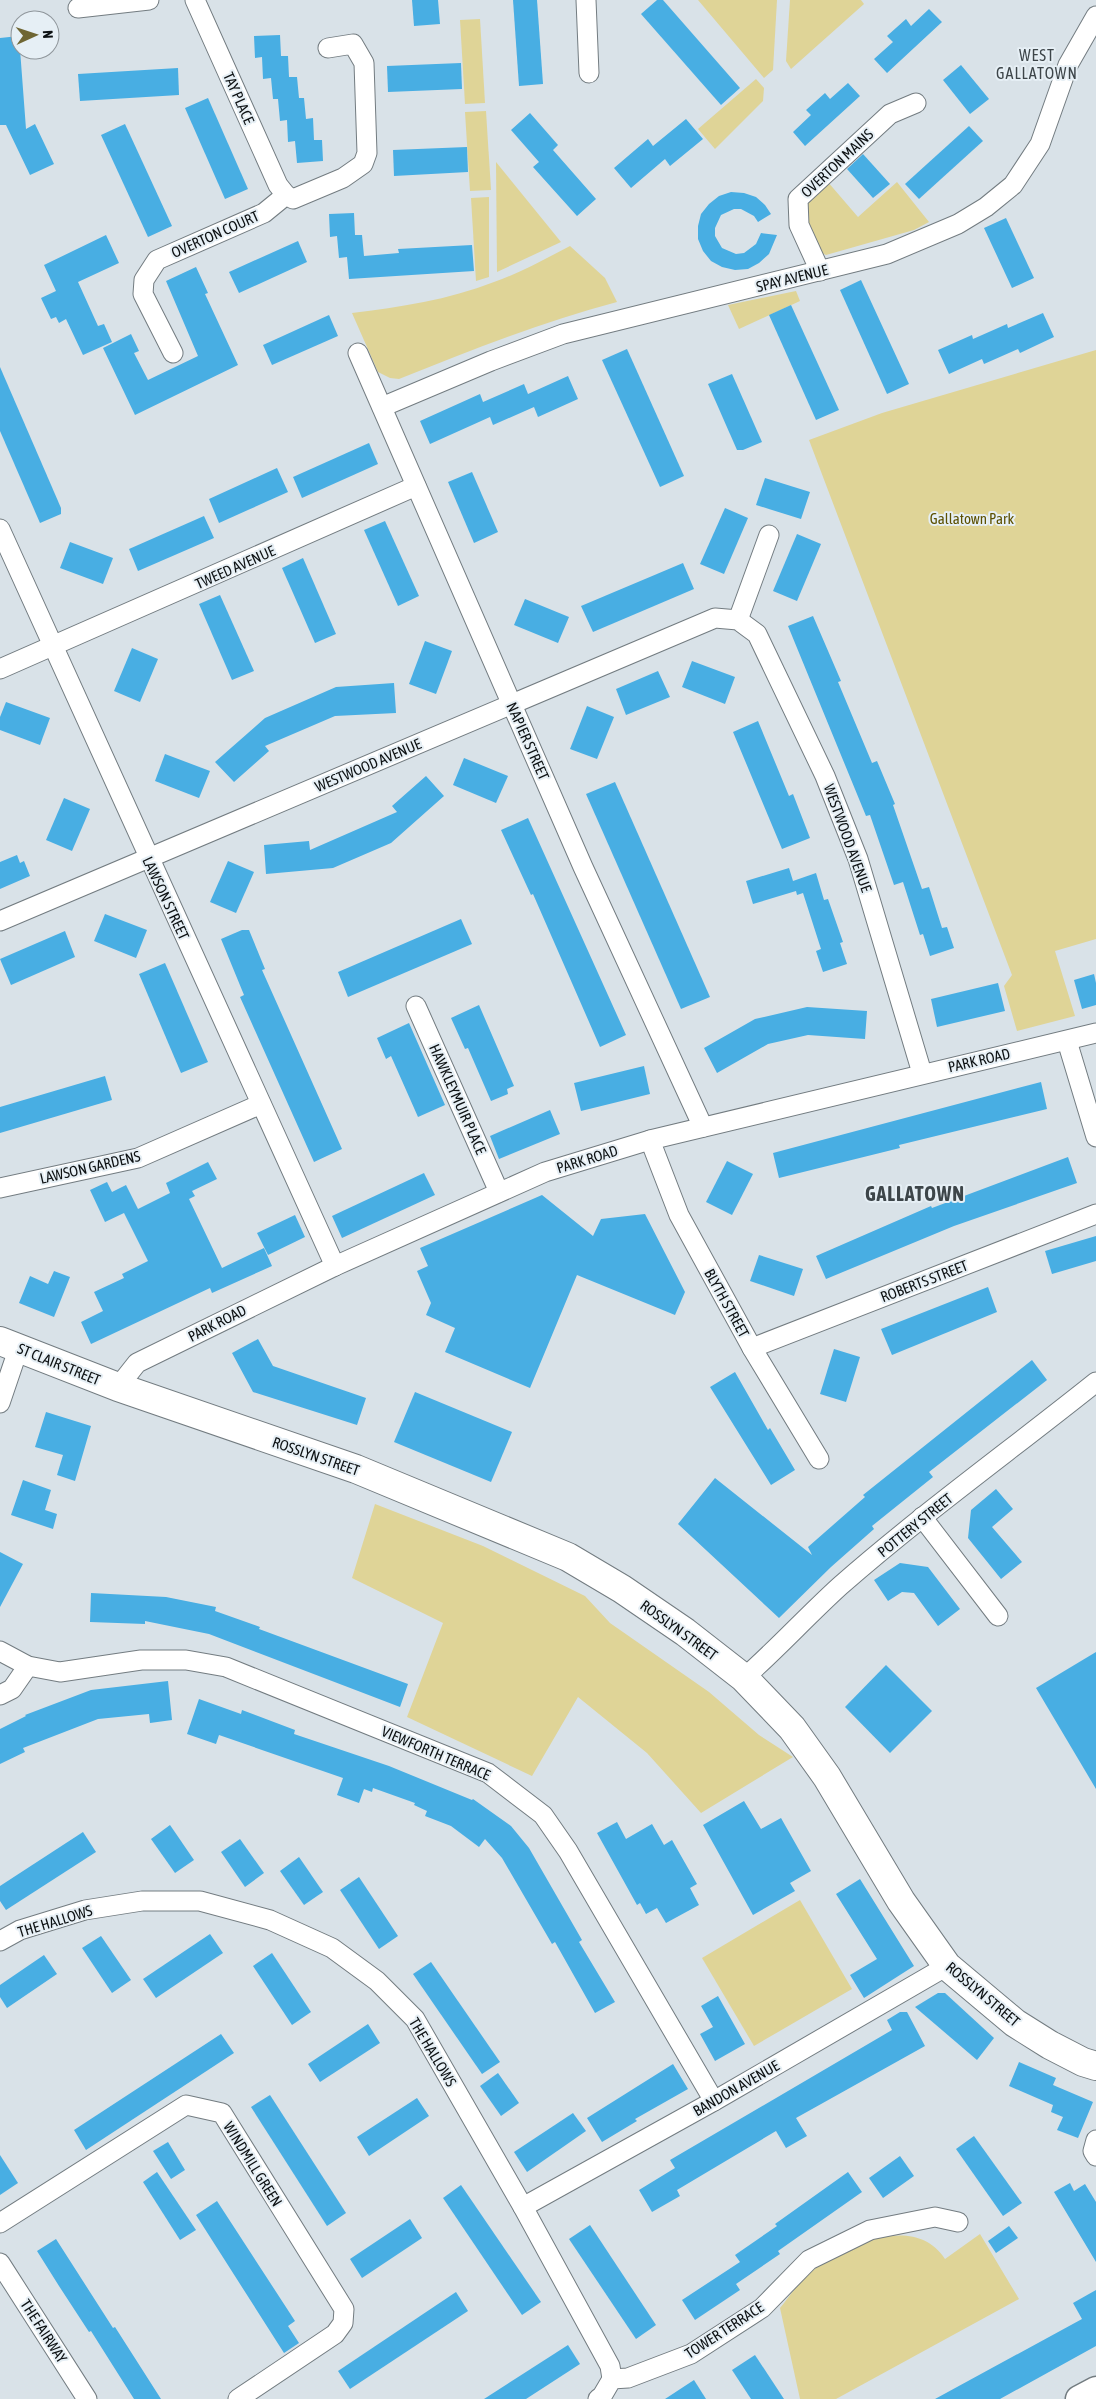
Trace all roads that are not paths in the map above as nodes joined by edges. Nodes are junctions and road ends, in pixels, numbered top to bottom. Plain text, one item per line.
1 (149, 0) edge
2 (195, 0) edge
3 (586, 0) edge
4 (78, 8) dead end
5 (1096, 16) edge
6 (328, 48) dead end
7 (589, 73) dead end
8 (916, 103) dead end
9 (286, 195) junction
10 (820, 271) junction
11 (173, 353) dead end
12 (358, 353) dead end
13 (382, 407) junction
14 (416, 486) junction
15 (0, 529) edge
16 (769, 534) dead end
17 (738, 620) junction
18 (53, 648) junction
19 (0, 670) edge
20 (511, 704) junction
21 (148, 857) junction
22 (0, 921) edge
23 (416, 1006) dead end
24 (1096, 1033) edge
25 (1067, 1041) junction
26 (922, 1073) junction
27 (261, 1104) junction
28 (703, 1127) junction
29 (1096, 1138) edge
30 (650, 1140) junction
31 (0, 1188) edge
32 (499, 1192) junction
33 (1096, 1214) edge
34 (335, 1266) junction
35 (9, 1344) edge
36 (752, 1348) junction
37 (1096, 1382) edge
38 (118, 1387) junction
39 (0, 1403) edge
40 (819, 1458) dead end
41 (922, 1517) junction
42 (998, 1616) dead end
43 (0, 1651) edge
44 (28, 1666) junction
45 (744, 1678) junction
46 (0, 1695) edge
47 (0, 1941) edge
48 (948, 1966) junction
49 (1096, 2066) edge
50 (714, 2101) junction
51 (1096, 2140) edge
52 (1096, 2156) edge
53 (523, 2207) junction
54 (958, 2222) dead end
55 (0, 2223) edge
56 (0, 2263) edge
57 (612, 2379) junction
58 (1096, 2390) edge
59 (87, 2399) edge
60 (238, 2399) edge
61 (598, 2399) edge
62 (1079, 2399) edge

1 - 4 street
2 - 9 street, TAY PLACE
3 - 7 street
5 - 10 street, SPAY AVENUE
6 - 9 street
8 - 10 street, OVERTON MAINS
9 - 11 street, OVERTON COURT
10 - 13 street, SPAY AVENUE
12 - 13 street, NAPIER STREET
13 - 14 street, NAPIER STREET
14 - 18 street, TWEED AVENUE
14 - 20 street, NAPIER STREET
15 - 18 street, LAWSON STREET
16 - 17 street
17 - 20 street, WESTWOOD AVENUE
17 - 26 street, WESTWOOD AVENUE
18 - 19 street, TWEED AVENUE
18 - 21 street, LAWSON STREET
20 - 21 street, WESTWOOD AVENUE
20 - 28 street, NAPIER STREET
21 - 22 street, WESTWOOD AVENUE
21 - 27 street, LAWSON STREET
23 - 32 street, HAWKLEYMUIR PLACE
24 - 25 street, PARK ROAD
25 - 26 street, PARK ROAD
25 - 29 street
26 - 28 street, PARK ROAD
27 - 31 street, LAWSON GARDENS
27 - 34 street, LAWSON STREET
28 - 30 street, PARK ROAD
30 - 32 street, PARK ROAD
30 - 36 street, BLYTH STREET
32 - 34 street, PARK ROAD
33 - 36 street, ROBERTS STREET
34 - 38 street, PARK ROAD
35 - 38 main road, ST CLAIR STREET
35 - 39 street
36 - 40 street, BLYTH STREET
37 - 41 street, POTTERY STREET
38 - 45 main road, ROSSLYN STREET
41 - 42 street
41 - 45 street, POTTERY STREET
43 - 44 street, VIEWFORTH TERRACE
44 - 46 street
44 - 50 street, VIEWFORTH TERRACE
45 - 48 main road, ROSSLYN STREET
47 - 53 street, THE HALLOWS
48 - 49 main road, ROSSLYN STREET
48 - 50 street, BANDON AVENUE
50 - 53 street, BANDON AVENUE
51 - 52 street
53 - 57 street, THE HALLOWS
54 - 57 street, TOWER TERRACE
55 - 60 street, WINDMILL GREEN
56 - 59 street, THE FAIRWAY
57 - 61 street
58 - 62 main road

